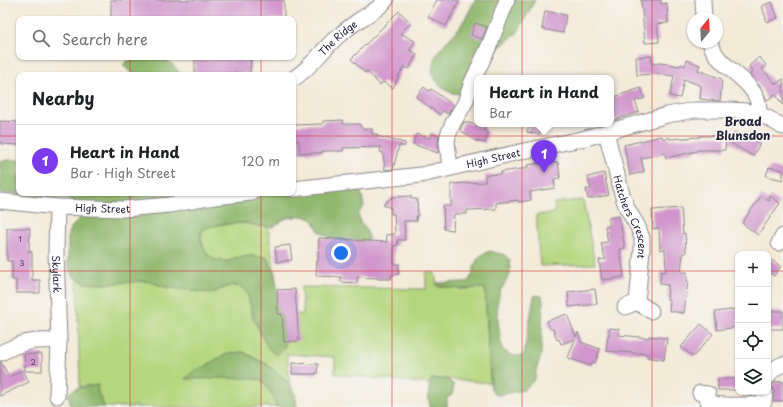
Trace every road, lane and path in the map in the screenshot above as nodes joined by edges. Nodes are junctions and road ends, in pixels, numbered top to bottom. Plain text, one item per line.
1 (386, 0) edge
2 (507, 0) edge
3 (703, 0) edge
4 (704, 12) edge
5 (712, 48) edge
6 (475, 75) edge
7 (296, 77) edge
8 (474, 78) edge
9 (759, 114) junction
10 (783, 127) edge
11 (606, 132) junction
12 (450, 168) junction
13 (296, 189) edge
14 (211, 196) edge
15 (0, 201) edge
16 (57, 207) junction
17 (651, 311) dead end
18 (59, 341) junction
19 (0, 353) edge
20 (783, 364) edge
21 (771, 372) edge
22 (700, 393) dead end
23 (765, 395) edge
24 (57, 396) dead end

1 - 7 street, The Ridge
2 - 6 street
3 - 4 street
5 - 9 street
8 - 12 street
9 - 10 street, High Street
9 - 11 street, High Street
11 - 12 street, High Street
11 - 17 street, Hatchers Crescent
12 - 13 street, High Street
14 - 16 street, High Street
15 - 16 street, High Street
16 - 18 street, Skylark
18 - 19 street
18 - 24 street, Skylark
20 - 21 street
22 - 23 street

